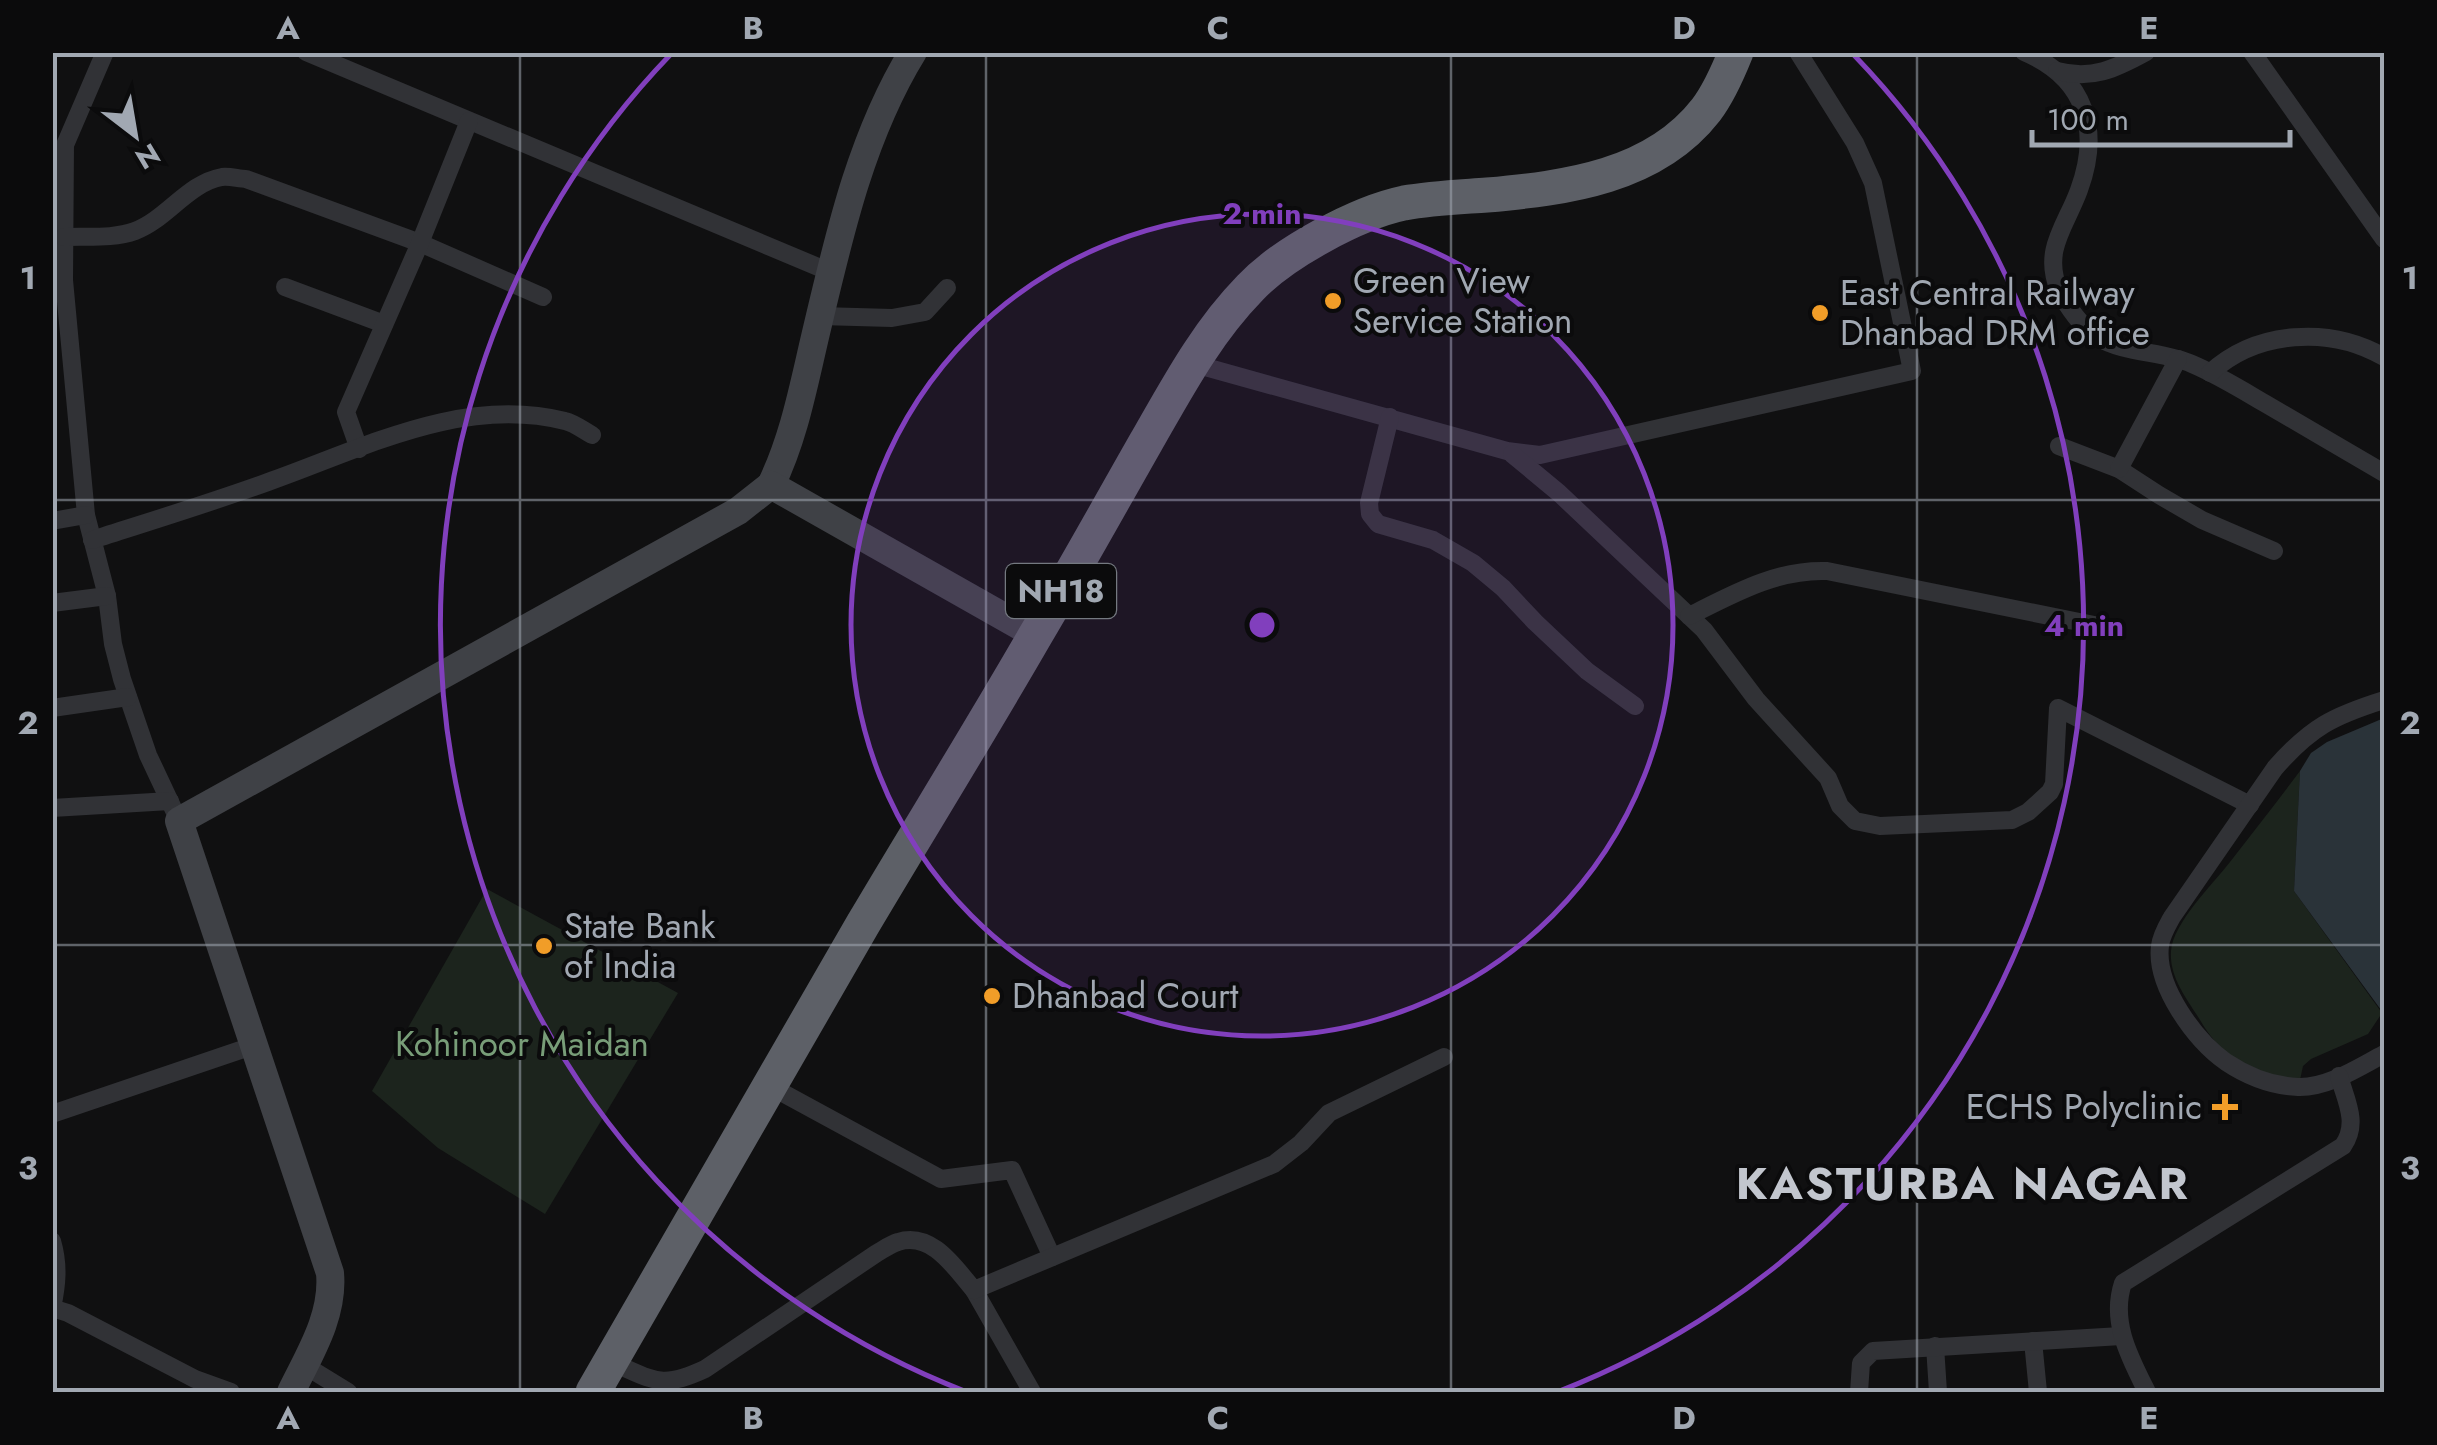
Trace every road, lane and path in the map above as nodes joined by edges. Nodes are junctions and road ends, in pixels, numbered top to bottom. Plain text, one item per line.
1 (105, 52) edge
2 (306, 52) edge
3 (1736, 52) edge
4 (1798, 52) edge
5 (2024, 52) edge
6 (2146, 52) edge
7 (2252, 52) edge
8 (910, 53) edge
9 (2056, 70) junction
10 (469, 121) junction
11 (59, 145) edge
12 (64, 237) junction
13 (2384, 240) edge
14 (420, 243) junction
15 (830, 272) junction
16 (285, 287) dead end
17 (947, 288) dead end
18 (543, 297) dead end
19 (820, 316) junction
20 (384, 324) junction
21 (2384, 357) edge
22 (2178, 359) junction
23 (1191, 363) junction
24 (2210, 372) junction
25 (1390, 417) junction
26 (592, 435) dead end
27 (2060, 446) dead end
28 (359, 448) junction
29 (1507, 451) junction
30 (2119, 468) junction
31 (2384, 473) edge
32 (771, 485) junction
33 (86, 515) junction
34 (52, 521) edge
35 (92, 540) junction
36 (2274, 551) dead end
37 (107, 596) junction
38 (52, 603) edge
39 (1689, 616) junction
40 (2099, 626) dead end
41 (1036, 635) junction
42 (128, 698) junction
43 (2384, 700) edge
44 (1634, 706) dead end
45 (52, 708) edge
46 (2250, 805) junction
47 (52, 808) edge
48 (175, 811) junction
49 (255, 1045) junction
50 (2384, 1054) edge
51 (1444, 1056) dead end
52 (2338, 1076) junction
53 (770, 1086) junction
54 (52, 1114) edge
55 (52, 1242) edge
56 (1052, 1258) junction
57 (974, 1290) junction
58 (2121, 1336) junction
59 (2034, 1341) junction
60 (1935, 1346) junction
61 (304, 1366) junction
62 (599, 1382) edge
63 (231, 1392) edge
64 (291, 1392) edge
65 (348, 1392) edge
66 (1032, 1392) edge
67 (1859, 1392) edge
68 (1938, 1392) edge
69 (2038, 1392) edge
70 (2147, 1392) edge

1 - 11 street
2 - 10 street
3 - 23 highway, NH18
4 - 29 street
5 - 9 street
6 - 9 street
7 - 13 street
8 - 15 street
9 - 22 street
10 - 14 street
10 - 15 street
11 - 12 street
12 - 14 street
12 - 33 street
14 - 18 street
14 - 20 street
15 - 19 street
16 - 20 street
17 - 19 street
19 - 32 street
20 - 28 street
21 - 24 street
22 - 24 street
22 - 30 street
23 - 25 street
23 - 41 highway, NH18
24 - 31 street
25 - 29 street
25 - 44 street
26 - 28 street
27 - 30 street
28 - 35 street
29 - 39 street
30 - 36 street
32 - 41 street
32 - 48 street
33 - 34 street
33 - 35 street
35 - 37 street
37 - 38 street
37 - 42 street
39 - 40 street
39 - 46 street
41 - 53 highway, NH18
42 - 45 street
42 - 48 street
43 - 46 street
46 - 52 street
47 - 48 street
48 - 49 street
49 - 54 street
49 - 61 street
50 - 52 street
51 - 56 street
52 - 58 street
53 - 56 street
53 - 62 highway, NH18
55 - 63 street
56 - 57 street
57 - 62 street
57 - 66 street
58 - 59 street
58 - 70 street
59 - 60 street
59 - 69 street
60 - 67 street
60 - 68 street
61 - 64 street
61 - 65 street

